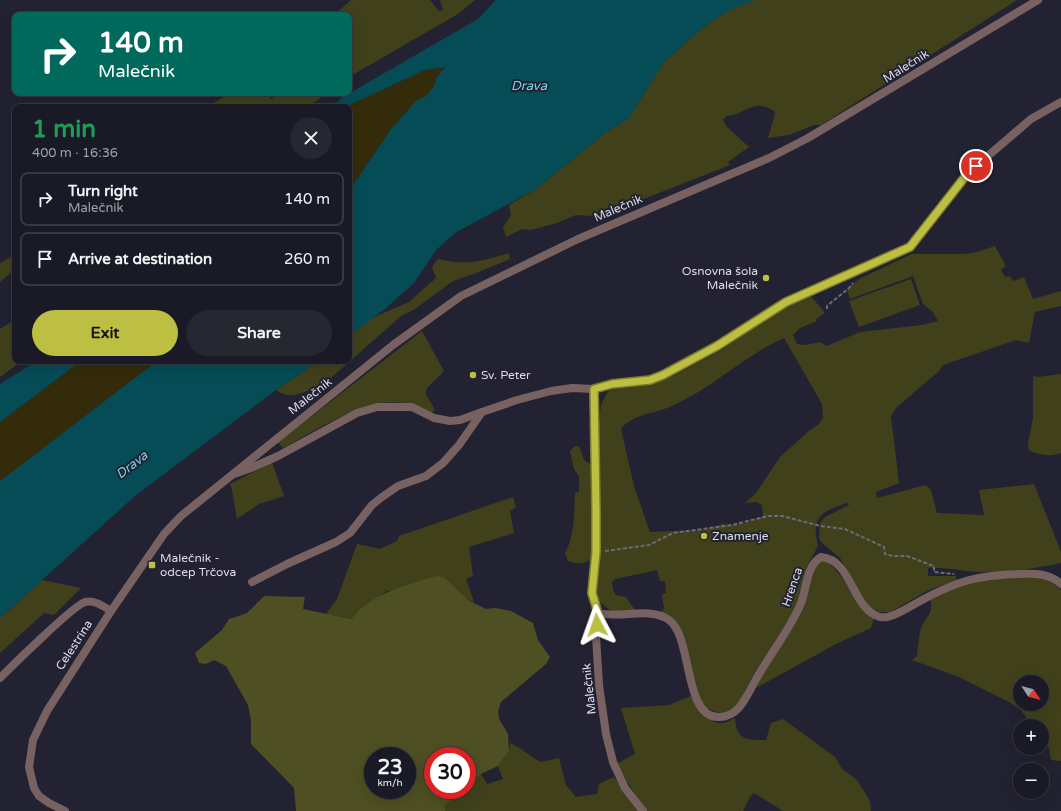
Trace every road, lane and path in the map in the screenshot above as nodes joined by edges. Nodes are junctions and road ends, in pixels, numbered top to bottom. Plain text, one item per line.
1 (1038, 0) edge
2 (1061, 102) edge
3 (852, 274) junction
4 (827, 309) dead end
5 (594, 389) junction
6 (482, 412) junction
7 (231, 475) junction
8 (596, 552) junction
9 (934, 572) dead end
10 (252, 582) dead end
11 (1061, 584) edge
12 (111, 611) junction
13 (598, 613) junction
14 (0, 678) edge
15 (65, 811) edge
16 (643, 811) edge

1 - 7 street, Malečnik
2 - 3 street, Malečnik
3 - 4 path
3 - 5 street, Malečnik
5 - 6 street, Malečnik
5 - 8 street, Malečnik
6 - 7 street, Malečnik
6 - 10 street
7 - 12 street, Malečnik
8 - 9 path
8 - 13 street, Malečnik
11 - 13 street, Hrenca
12 - 14 street, Celestrina
12 - 15 street, Celestrina
13 - 16 street, Malečnik

